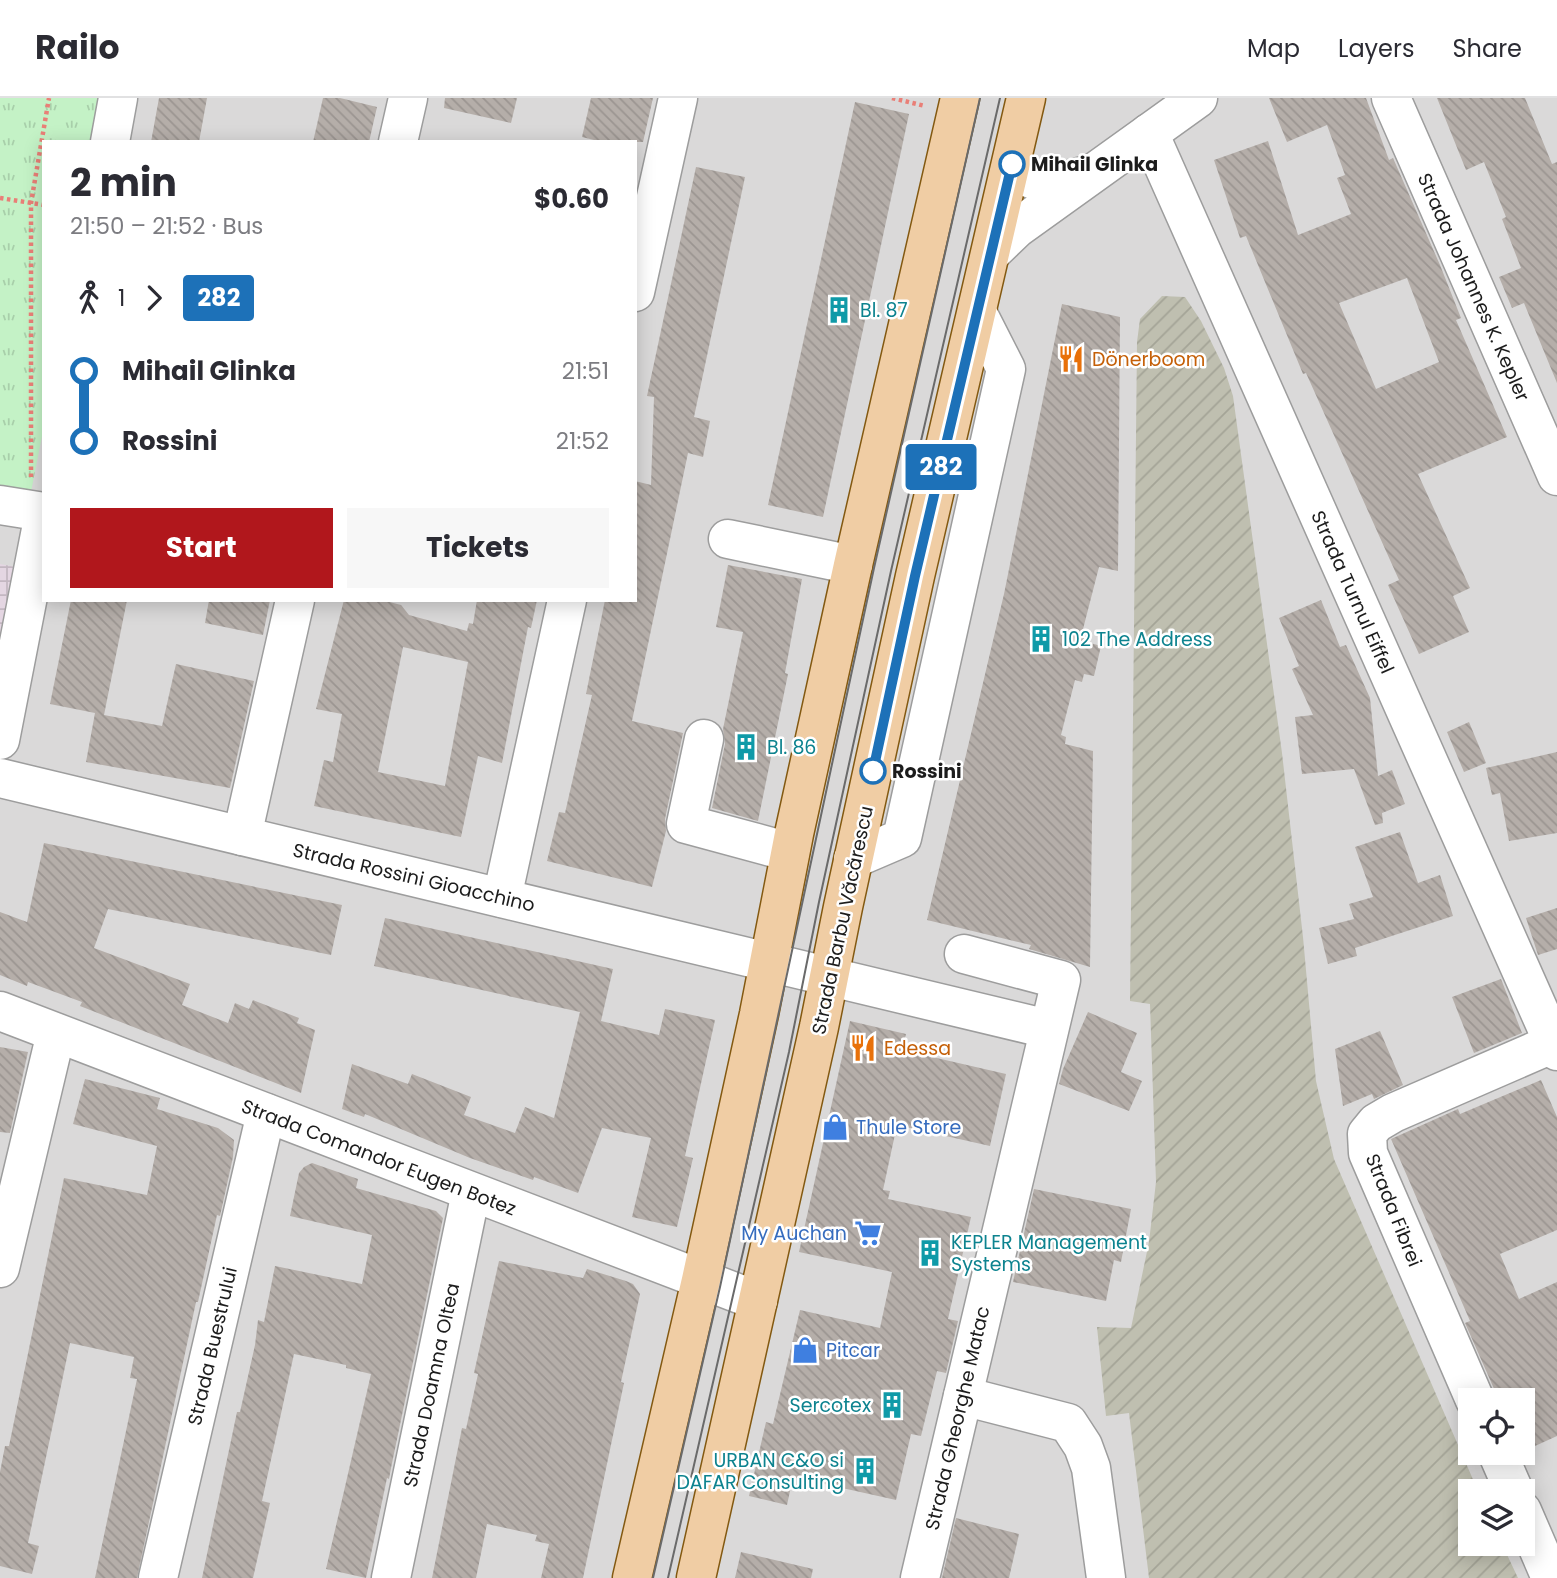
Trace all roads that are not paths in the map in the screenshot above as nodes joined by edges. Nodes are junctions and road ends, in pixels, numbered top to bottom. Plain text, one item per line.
1 (118, 98) edge
2 (408, 98) edge
3 (678, 98) edge
4 (960, 98) edge
5 (1026, 98) edge
6 (1198, 98) edge
7 (1391, 98) edge
8 (1149, 134) junction
9 (110, 140) edge
10 (398, 140) edge
11 (1012, 164) junction
12 (1093, 174) junction
13 (990, 253) junction
14 (637, 283) edge
15 (1557, 476) edge
16 (39, 501) edge
17 (0, 505) edge
18 (728, 540) dead end
19 (853, 565) junction
20 (295, 602) edge
21 (567, 602) edge
22 (704, 739) dead end
23 (0, 740) edge
24 (0, 778) edge
25 (242, 836) junction
26 (790, 852) junction
27 (502, 898) junction
28 (964, 954) dead end
29 (769, 961) junction
30 (828, 976) junction
31 (0, 1011) edge
32 (1048, 1029) junction
33 (56, 1032) junction
34 (1555, 1047) edge
35 (266, 1113) junction
36 (471, 1192) junction
37 (0, 1268) edge
38 (701, 1280) junction
39 (758, 1301) junction
40 (1470, 1388) edge
41 (963, 1396) junction
42 (1535, 1541) edge
43 (158, 1578) edge
44 (391, 1578) edge
45 (632, 1578) edge
46 (696, 1578) edge
47 (919, 1578) edge
48 (1106, 1578) edge
49 (1551, 1578) edge

1 - 9 street
2 - 10 street
3 - 14 street
4 - 19 main road
5 - 11 main road, Strada Barbu Văcărescu
6 - 8 street
7 - 15 street, Strada Johannes K. Kepler
8 - 12 street
8 - 34 street, Strada Turnul Eiffel
11 - 12 street
11 - 13 main road, Strada Barbu Văcărescu
12 - 13 street
13 - 30 main road, Strada Barbu Văcărescu
16 - 17 street
16 - 23 street
18 - 19 street
19 - 26 main road
20 - 25 street
21 - 27 street
22 - 26 street
24 - 25 street, Strada Rossini Gioacchino
25 - 27 street, Strada Rossini Gioacchino
26 - 29 main road
27 - 29 street, Strada Rossini Gioacchino
28 - 32 street, Strada Gheorghe Matac
29 - 30 street, Strada Rossini Gioacchino
29 - 38 main road
30 - 32 street
30 - 39 main road, Strada Barbu Văcărescu
31 - 33 street, Strada Comandor Eugen Botez
32 - 41 street, Strada Gheorghe Matac
33 - 35 street, Strada Comandor Eugen Botez
33 - 37 street
34 - 40 street, Strada Fibrei
35 - 36 street, Strada Comandor Eugen Botez
35 - 43 street, Strada Buestrului
36 - 38 street, Strada Comandor Eugen Botez
36 - 44 street, Strada Doamna Oltea
38 - 39 street, Strada Comandor Eugen Botez
38 - 45 main road
39 - 46 main road, Strada Barbu Văcărescu
41 - 47 street, Strada Gheorghe Matac
41 - 48 street
42 - 49 street

